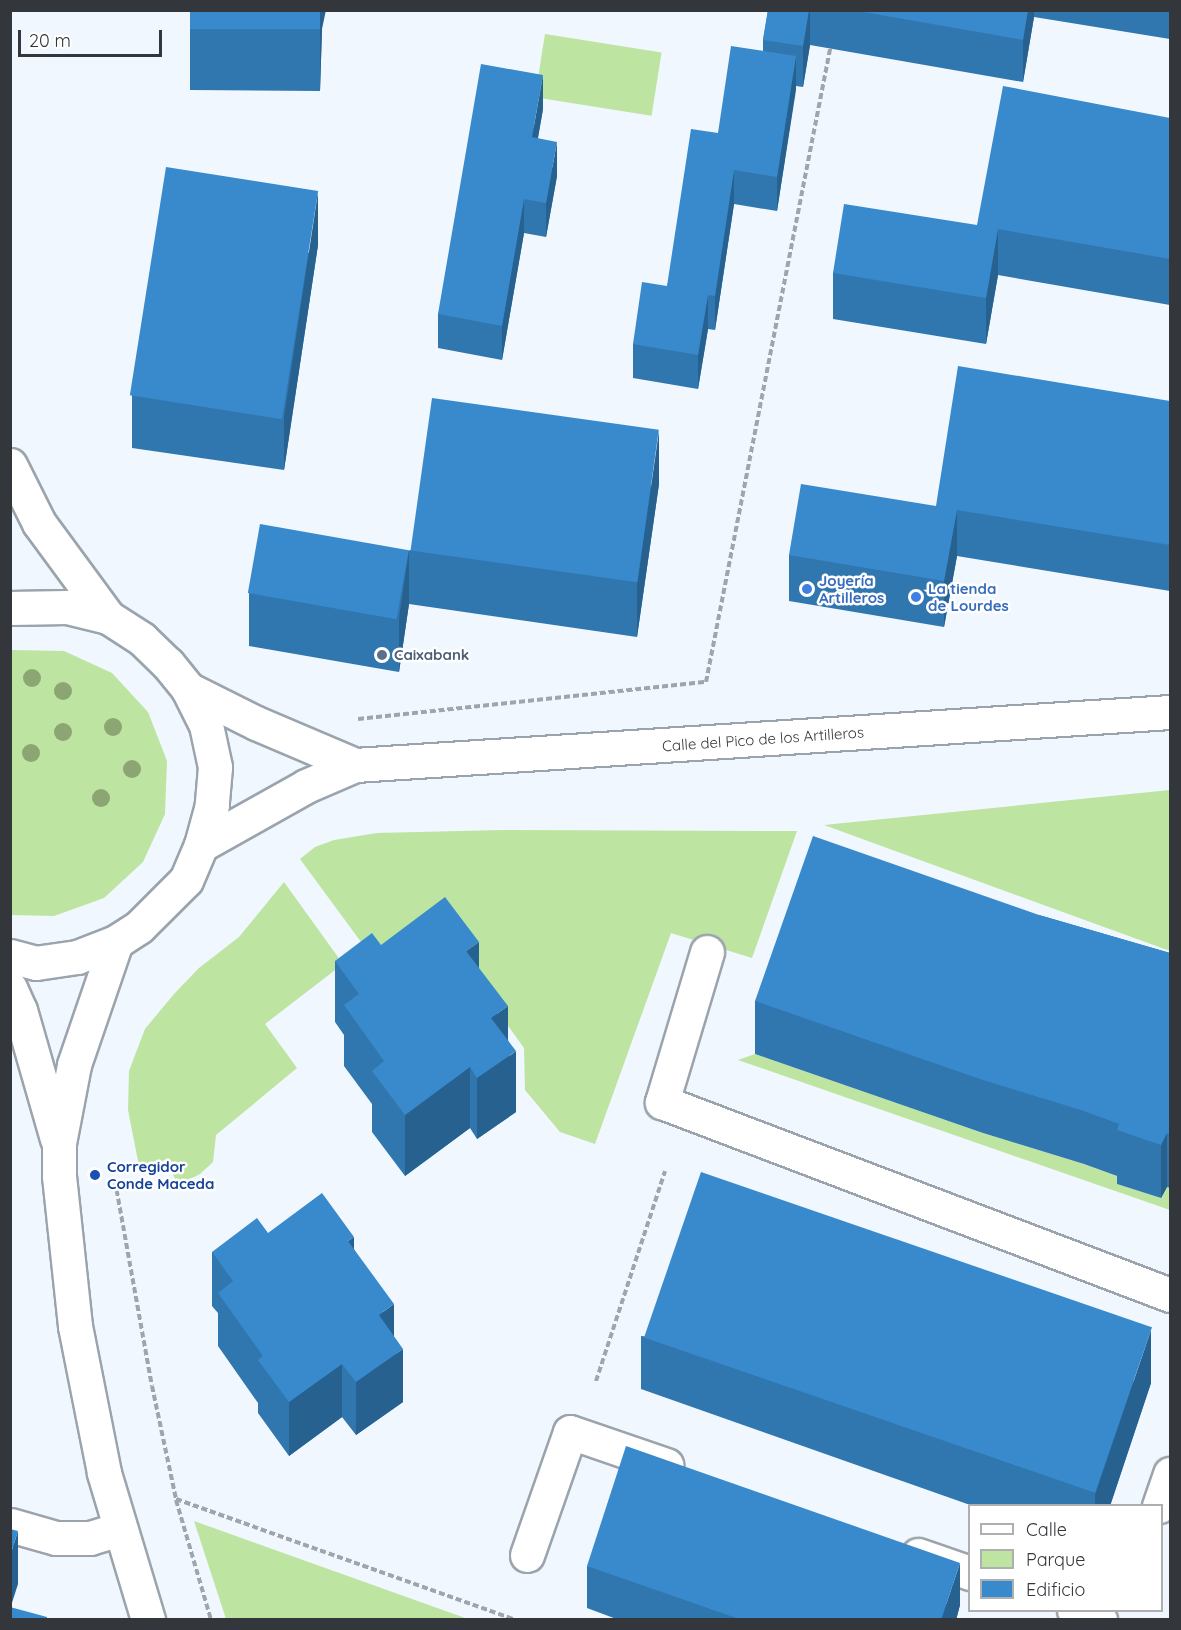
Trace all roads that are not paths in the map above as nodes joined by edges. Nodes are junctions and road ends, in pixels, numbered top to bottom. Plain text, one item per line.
1 (10, 465) edge
2 (10, 608) edge
3 (108, 617) junction
4 (188, 689) junction
5 (1170, 712) edge
6 (355, 765) junction
7 (201, 845) junction
8 (116, 942) junction
9 (707, 952) dead end
10 (10, 956) edge
11 (10, 988) edge
12 (59, 1143) junction
13 (1170, 1295) edge
14 (1170, 1474) edge
15 (692, 1475) edge
16 (1160, 1504) edge
17 (10, 1526) edge
18 (119, 1529) junction
19 (892, 1546) edge
20 (527, 1555) dead end
21 (968, 1573) edge
22 (1077, 1612) edge
23 (148, 1620) edge
24 (1100, 1620) edge

1 - 3 street
2 - 3 street
3 - 4 street
4 - 6 street, Calle del Pico de los Artilleros
4 - 7 street
5 - 6 street, Calle del Pico de los Artilleros
6 - 7 street, Calle del Pico de los Artilleros
7 - 8 street
8 - 10 street
8 - 12 street
9 - 13 street
11 - 12 street
12 - 18 street
14 - 16 street
15 - 20 street
17 - 18 street
18 - 23 street
19 - 21 street
22 - 24 street

